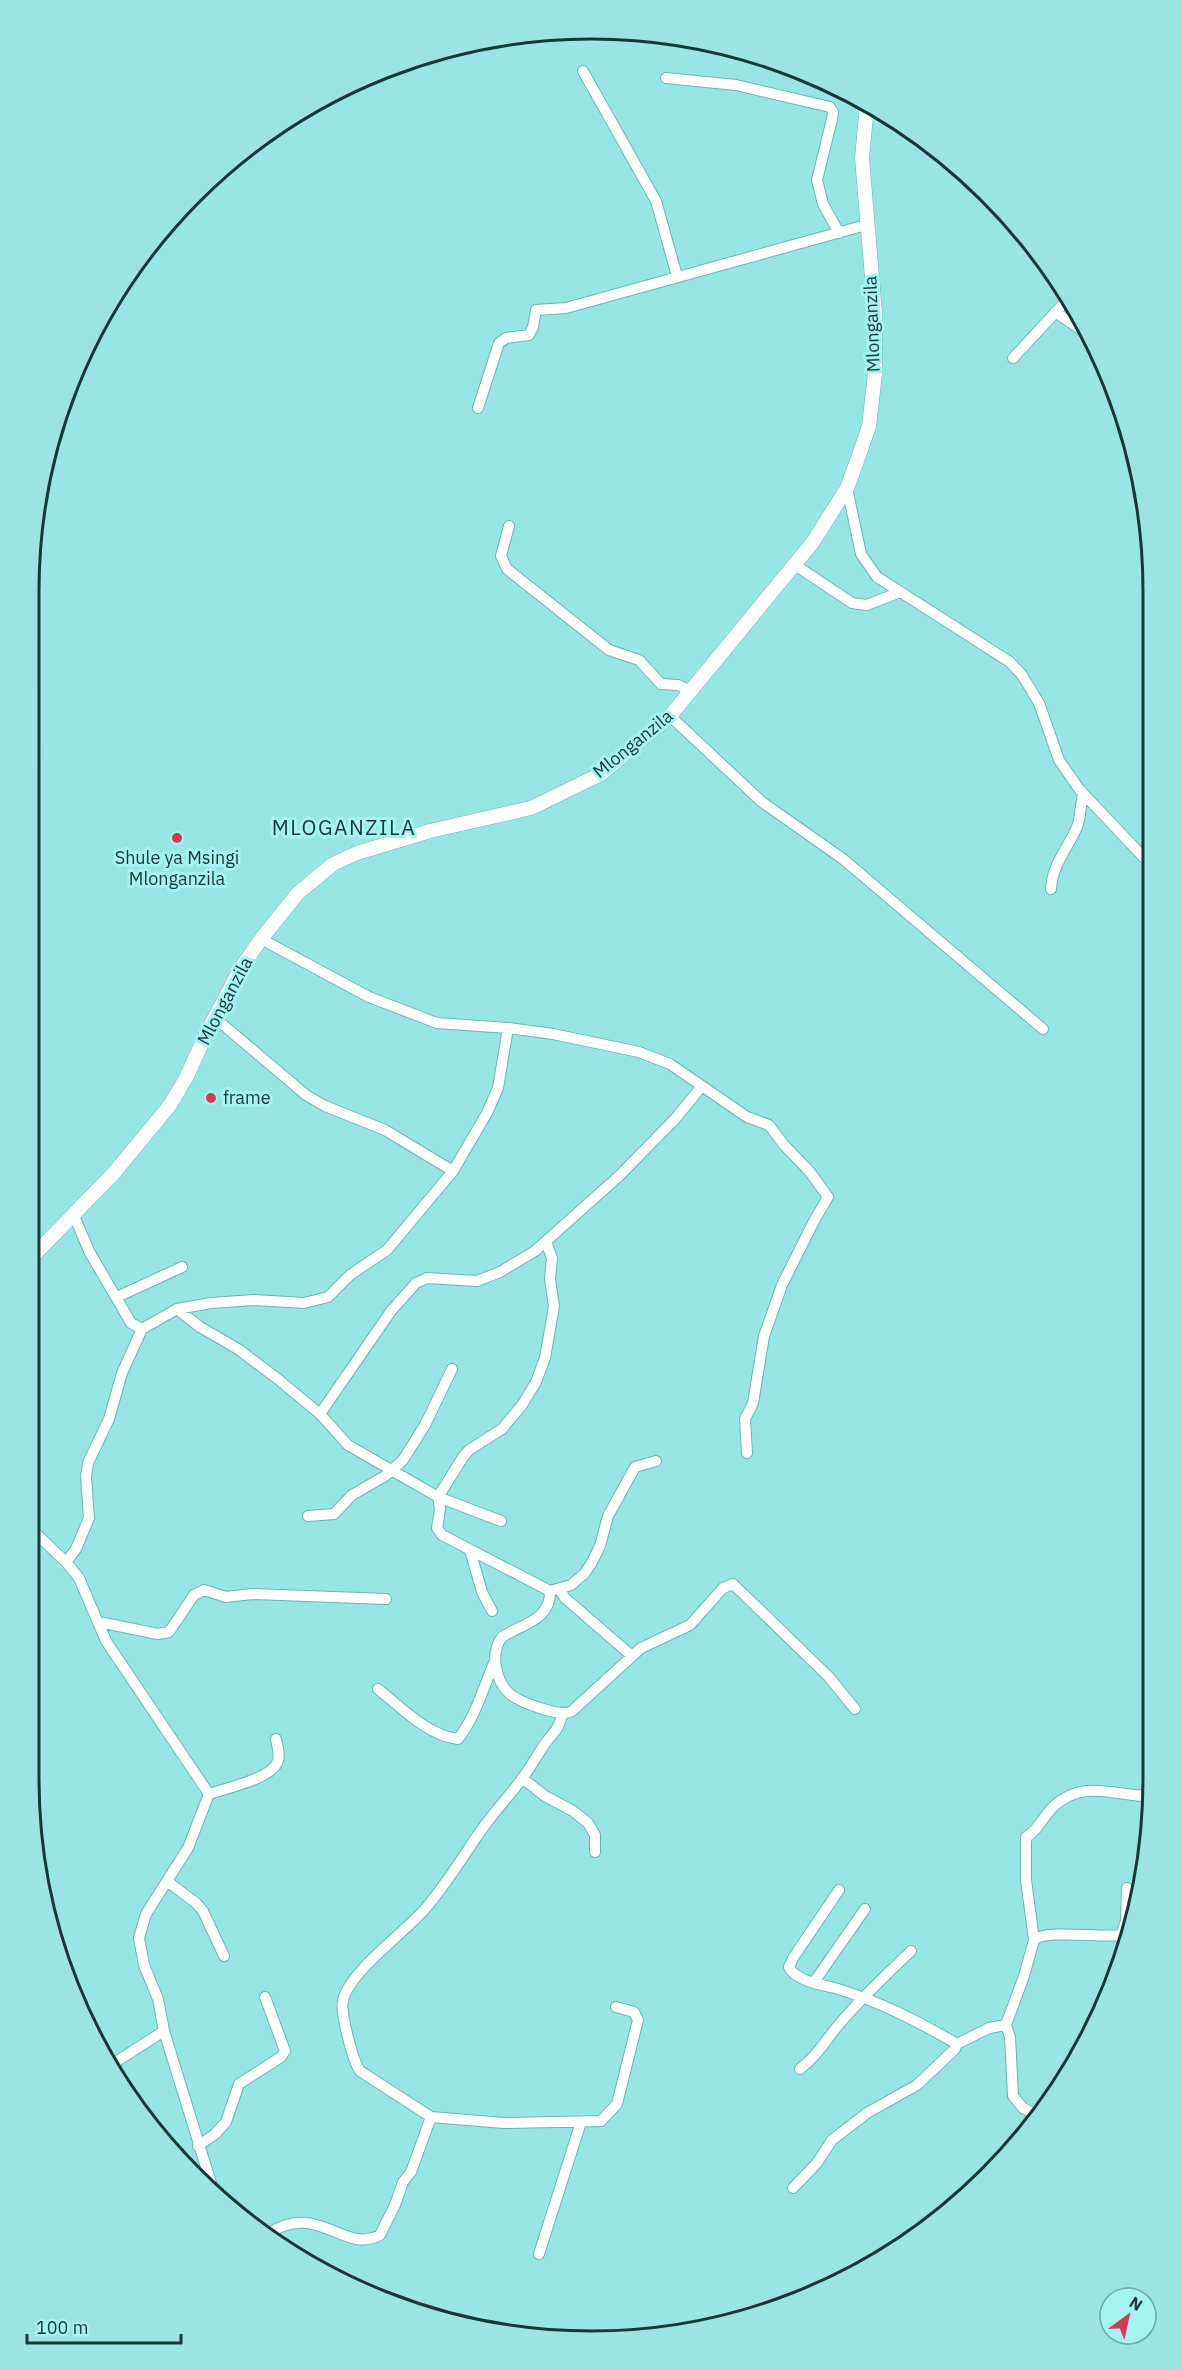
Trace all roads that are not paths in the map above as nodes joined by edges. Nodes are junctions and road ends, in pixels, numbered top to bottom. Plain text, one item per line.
1 (584, 70) dead end
2 (666, 78) dead end
3 (866, 113) edge
4 (866, 225) junction
5 (839, 232) junction
6 (677, 276) junction
7 (1062, 304) edge
8 (1054, 312) junction
9 (1074, 325) edge
10 (1013, 357) dead end
11 (478, 408) dead end
12 (847, 488) junction
13 (509, 526) dead end
14 (795, 565) junction
15 (900, 592) junction
16 (690, 691) junction
17 (670, 716) junction
18 (1083, 795) junction
19 (1143, 857) edge
20 (1051, 889) dead end
21 (261, 939) junction
22 (215, 1017) junction
23 (508, 1028) junction
24 (1043, 1029) dead end
25 (702, 1086) junction
26 (453, 1171) junction
27 (74, 1216) junction
28 (546, 1242) junction
29 (39, 1250) edge
30 (182, 1267) dead end
31 (117, 1297) junction
32 (177, 1309) junction
33 (142, 1329) junction
34 (452, 1369) dead end
35 (320, 1414) junction
36 (747, 1453) dead end
37 (656, 1461) dead end
38 (393, 1471) junction
39 (438, 1497) junction
40 (308, 1516) dead end
41 (501, 1521) dead end
42 (39, 1536) edge
43 (470, 1550) junction
44 (66, 1562) junction
45 (555, 1590) junction
46 (386, 1599) dead end
47 (492, 1611) dead end
48 (99, 1622) junction
49 (632, 1656) junction
50 (496, 1660) junction
51 (378, 1689) dead end
52 (855, 1709) dead end
53 (562, 1714) junction
54 (276, 1739) dead end
55 (522, 1779) junction
56 (209, 1794) junction
57 (1143, 1796) edge
58 (595, 1852) dead end
59 (167, 1881) junction
60 (1127, 1888) dead end
61 (839, 1890) dead end
62 (865, 1909) dead end
63 (1126, 1912) edge
64 (1120, 1935) edge
65 (1034, 1940) junction
66 (911, 1951) dead end
67 (224, 1956) dead end
68 (814, 1982) junction
69 (265, 1997) dead end
70 (864, 1997) junction
71 (616, 2007) dead end
72 (1006, 2025) junction
73 (164, 2031) junction
74 (957, 2044) junction
75 (117, 2062) edge
76 (800, 2069) dead end
77 (1031, 2112) edge
78 (431, 2117) junction
79 (581, 2122) junction
80 (198, 2146) junction
81 (209, 2176) edge
82 (794, 2188) dead end
83 (275, 2231) edge
84 (539, 2254) dead end

1 - 6 street
2 - 5 street
3 - 4 street, Mlonganzila
4 - 5 street
4 - 12 street, Mlonganzila
5 - 6 street
6 - 11 street
7 - 8 street
8 - 9 street
8 - 10 street
12 - 14 street, Mlonganzila
12 - 15 street
13 - 16 street
14 - 15 street
14 - 16 street, Mlonganzila
15 - 18 street
16 - 17 street, Mlonganzila
17 - 21 street, Mlonganzila
17 - 24 street
18 - 19 street
18 - 20 street
21 - 22 street, Mlonganzila
21 - 23 street
22 - 26 street
22 - 27 street, Mlonganzila
23 - 25 street
23 - 26 street
25 - 28 street
25 - 36 street
26 - 32 street
27 - 29 street, Mlonganzila
27 - 31 street
28 - 35 street
28 - 39 street
30 - 31 street
31 - 33 street
32 - 33 street
32 - 35 street
33 - 44 street
34 - 38 street
35 - 38 street
37 - 45 street
38 - 39 street
38 - 40 street
39 - 41 street
39 - 43 street
42 - 44 street
43 - 45 street
43 - 47 street
44 - 48 street
45 - 49 street
45 - 50 street
46 - 48 street
48 - 56 street
49 - 52 street
49 - 53 street
50 - 51 street
50 - 53 street
53 - 55 street
54 - 56 street
55 - 58 street
55 - 78 street
56 - 59 street
57 - 65 street
59 - 67 street
59 - 73 street
60 - 63 street
61 - 68 street
62 - 68 street
64 - 65 street
65 - 72 street
66 - 70 street
68 - 70 street
69 - 80 street
70 - 74 street
70 - 76 street
71 - 79 street
72 - 74 street
72 - 77 street
73 - 75 street
73 - 80 street
74 - 82 street
78 - 79 street
78 - 83 street
79 - 84 street
80 - 81 street

